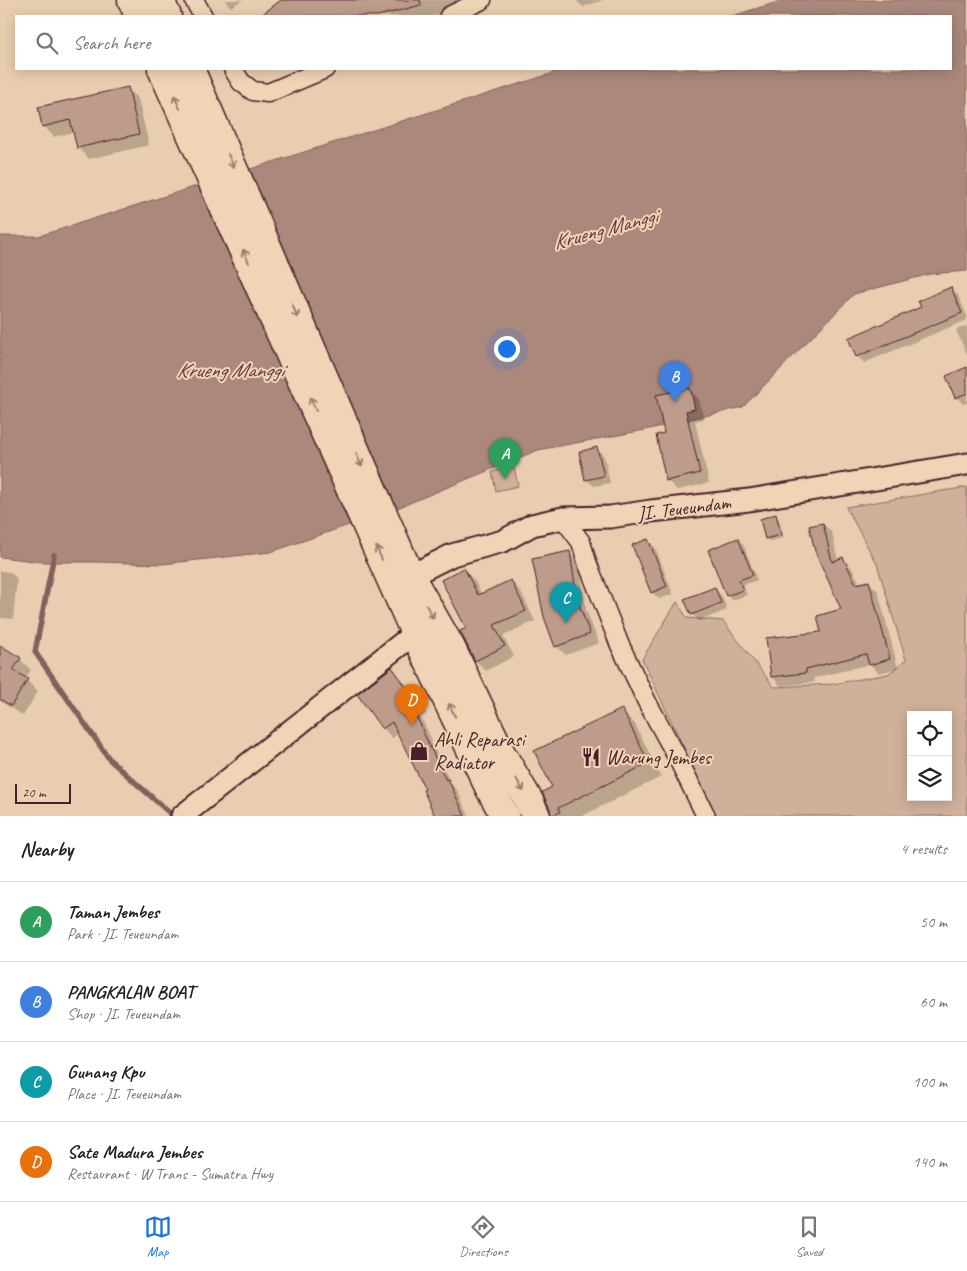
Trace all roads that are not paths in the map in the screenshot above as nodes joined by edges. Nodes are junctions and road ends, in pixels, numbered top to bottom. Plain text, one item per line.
1 (132, 0) edge
2 (160, 0) edge
3 (194, 0) edge
4 (482, 0) edge
5 (139, 15) edge
6 (167, 15) edge
7 (202, 15) edge
8 (451, 15) edge
9 (162, 70) edge
10 (190, 70) edge
11 (234, 70) edge
12 (323, 70) edge
13 (967, 464) edge
14 (563, 518) junction
15 (404, 587) junction
16 (415, 634) junction
17 (190, 810) edge
18 (505, 816) edge
19 (536, 816) edge
20 (706, 816) edge

1 - 5 highway
2 - 6 highway
3 - 7 street
4 - 8 street
15 -> 9 highway
10 -> 15 highway
11 - 12 street
13 - 14 street, JI. Teueundam
14 - 15 street, JI. Teueundam
14 - 20 street
15 - 16 highway
15 -> 19 highway
16 - 17 street
18 -> 16 highway

